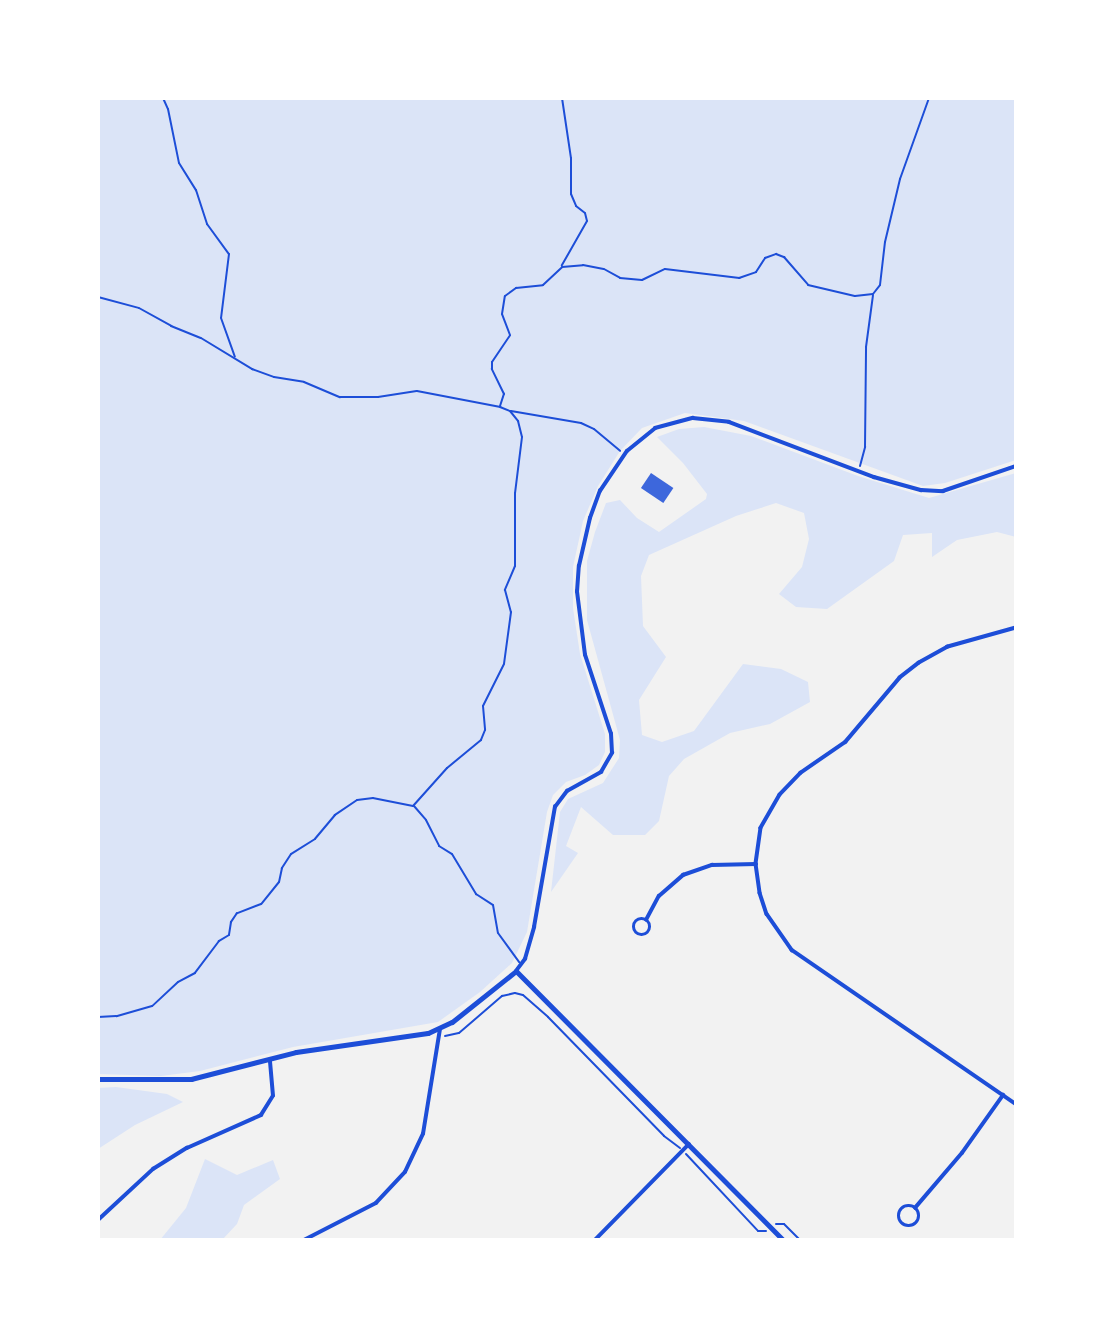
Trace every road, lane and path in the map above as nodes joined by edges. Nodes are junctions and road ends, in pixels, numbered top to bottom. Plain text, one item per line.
1 (163, 98) edge
2 (562, 98) edge
3 (929, 98) edge
4 (562, 267) junction
5 (873, 294) junction
6 (98, 297) edge
7 (236, 357) junction
8 (500, 407) junction
9 (510, 411) junction
10 (624, 454) junction
11 (1016, 466) edge
12 (858, 471) junction
13 (1016, 628) edge
14 (413, 806) junction
15 (756, 864) junction
16 (646, 920) junction
17 (522, 965) junction
18 (516, 971) junction
19 (98, 1017) edge
20 (440, 1029) junction
21 (439, 1037) junction
22 (270, 1060) junction
23 (98, 1079) edge
24 (1003, 1095) junction
25 (1016, 1104) edge
26 (689, 1144) junction
27 (682, 1150) junction
28 (915, 1208) junction
29 (98, 1220) edge
30 (771, 1228) junction
31 (304, 1240) edge
32 (595, 1240) edge
33 (783, 1240) edge
34 (800, 1240) edge

1 - 7 path
2 - 4 path
3 - 5 path
4 - 5 path
4 - 8 path
5 - 12 path
6 - 7 path
7 - 8 path
8 - 9 path
9 - 10 path
9 - 14 path
10 - 12 street
10 - 17 street
11 - 12 street
13 - 15 street
14 - 17 path
14 - 19 path
15 - 16 street
15 - 24 street
16 - 16 street
17 - 18 street
18 - 20 main road
18 - 26 main road
20 - 21 street
20 - 22 main road
21 - 27 path
21 - 31 street
22 - 23 main road
22 - 29 street
24 - 25 street
24 - 28 street
26 - 27 street
26 - 30 main road
27 - 30 path
27 - 32 street
28 - 28 street
30 - 33 main road
30 - 34 path

